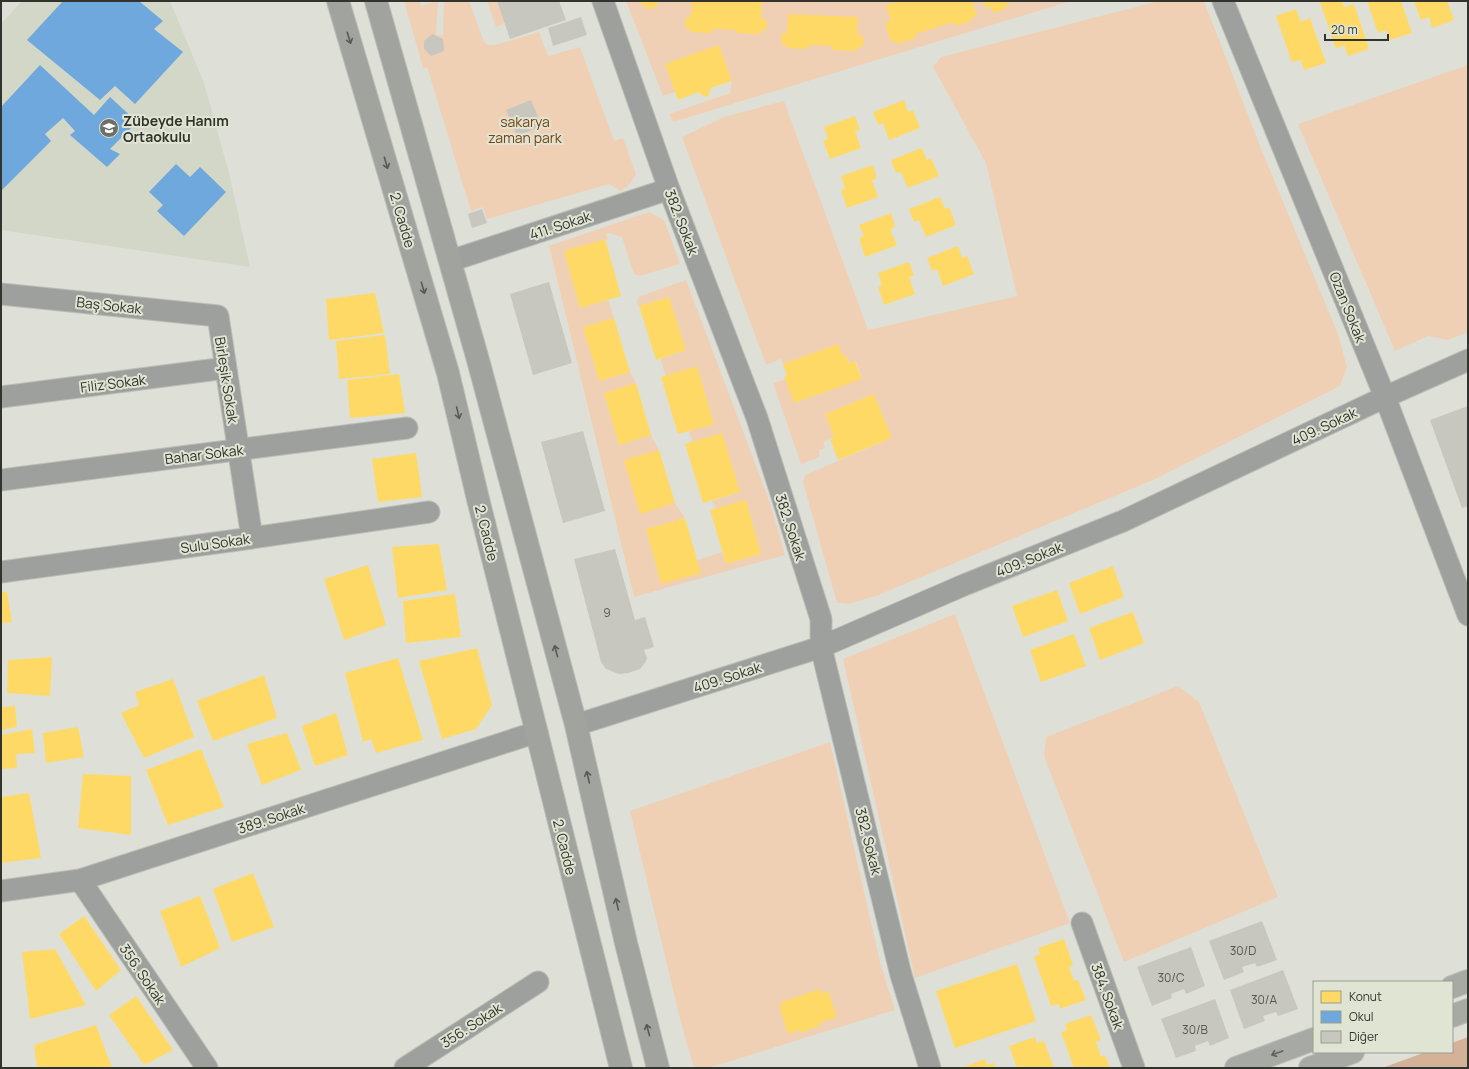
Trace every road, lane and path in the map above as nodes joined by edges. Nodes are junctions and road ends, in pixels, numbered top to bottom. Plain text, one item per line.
1 (338, 1) edge
2 (376, 1) edge
3 (603, 1) edge
4 (1223, 1) edge
5 (670, 189) junction
6 (450, 262) junction
7 (1, 294) edge
8 (218, 316) joint
9 (1468, 360) edge
10 (226, 368) junction
11 (1385, 397) junction
12 (1, 398) edge
13 (407, 428) dead end
14 (238, 449) junction
15 (1, 480) edge
16 (429, 512) dead end
17 (252, 538) junction
18 (1, 572) edge
19 (1468, 615) edge
20 (821, 647) junction
21 (576, 725) junction
22 (537, 732) junction
23 (80, 880) junction
24 (1, 891) edge
25 (1082, 923) dead end
26 (1468, 981) edge
27 (538, 982) dead end
28 (1453, 987) edge
29 (1468, 1010) edge
30 (1453, 1016) edge
31 (1313, 1039) edge
32 (1350, 1053) edge
33 (207, 1068) edge
34 (405, 1068) edge
35 (621, 1068) edge
36 (658, 1068) edge
37 (930, 1068) edge
38 (1134, 1068) edge
39 (1236, 1068) edge
40 (1310, 1068) edge

1 -> 22 main road, 2. Cadde
2 - 6 main road
3 - 5 street, 382. Sokak
4 - 11 street, Ozan Sokak
5 - 6 street, 411. Sokak
5 - 20 street, 382. Sokak
21 -> 6 main road
7 - 8 street, Baş Sokak
8 - 10 street, Birleşik Sokak
9 - 11 street, 409. Sokak
10 - 12 street, Filiz Sokak
10 - 14 street, Birleşik Sokak
11 - 19 street, Ozan Sokak
11 - 20 street, 409. Sokak
13 - 14 street, Bahar Sokak
14 - 15 street, Bahar Sokak
14 - 17 street, Birleşik Sokak
16 - 17 street, Sulu Sokak
17 - 18 street, Sulu Sokak
20 - 21 street, 409. Sokak
20 - 37 street, 382. Sokak
36 -> 21 main road
22 - 23 street, 389. Sokak
22 - 35 main road, 2. Cadde
23 - 24 street, 389. Sokak
23 - 33 street, 356. Sokak
25 - 38 street, 384. Sokak
26 - 28 main road
27 - 34 street, 356. Sokak
29 - 30 main road
31 -> 39 main road
32 - 40 main road

